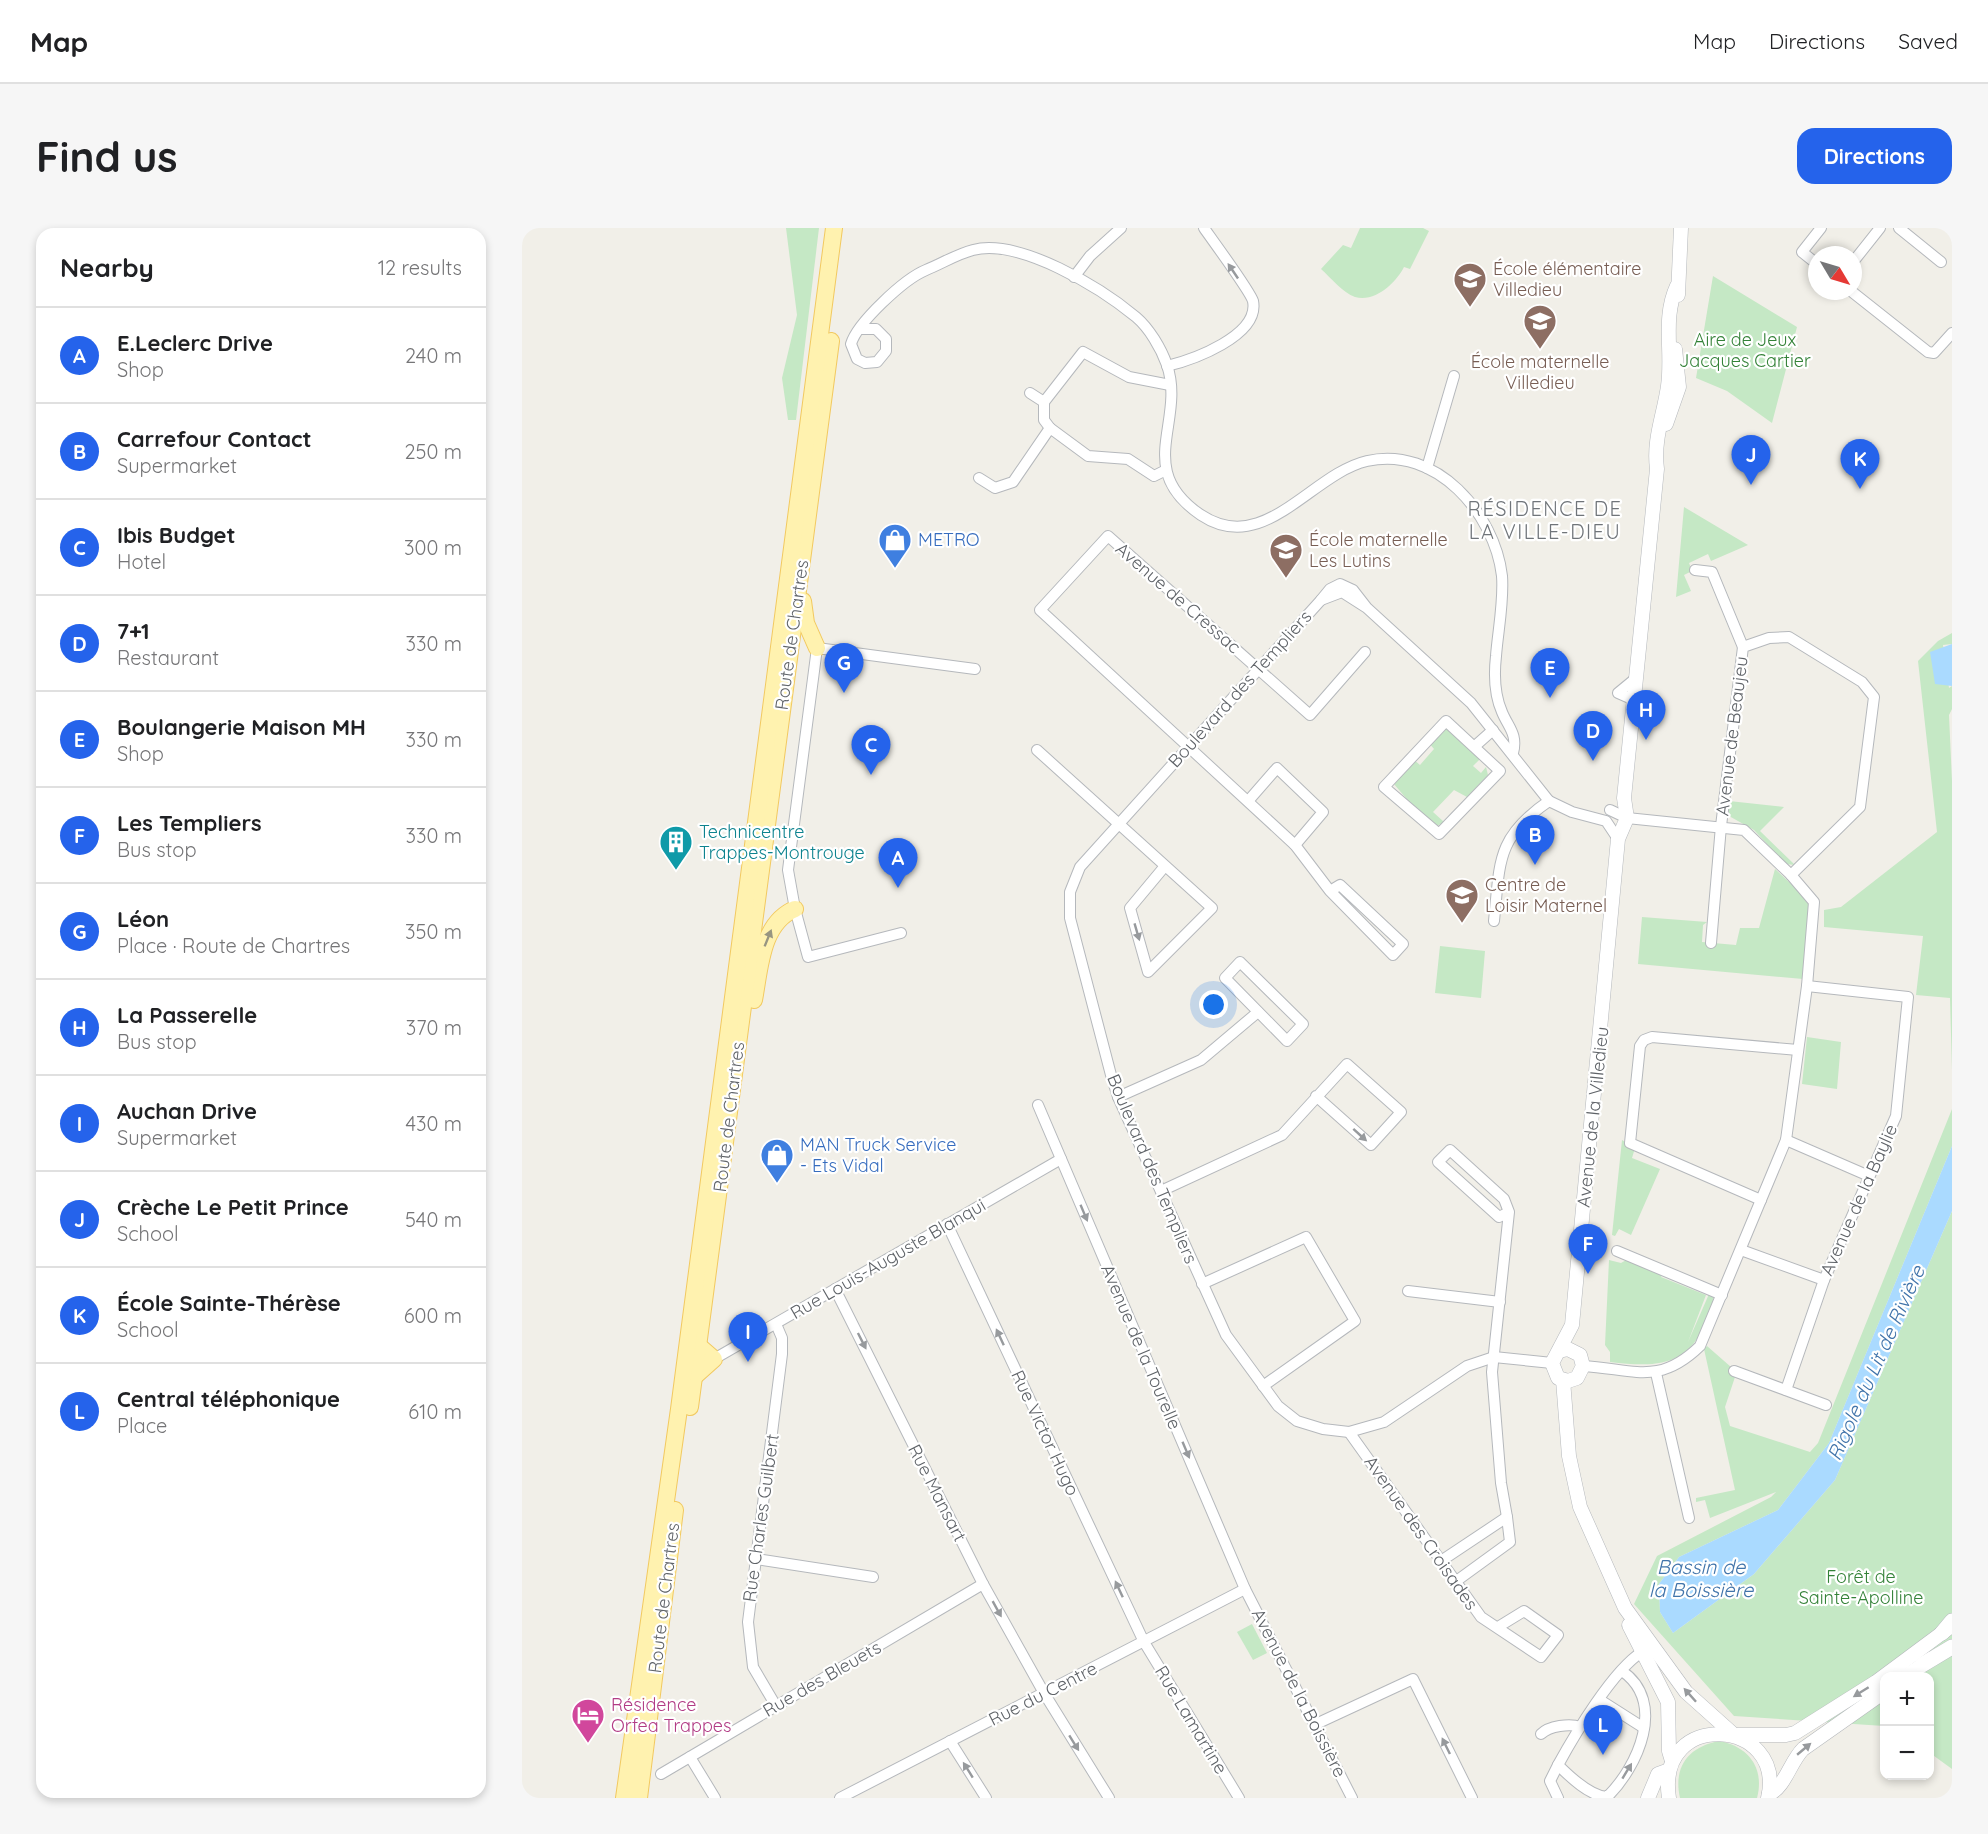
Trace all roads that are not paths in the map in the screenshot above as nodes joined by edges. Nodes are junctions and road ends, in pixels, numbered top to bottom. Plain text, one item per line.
1 (834, 228) edge
2 (845, 228) edge
3 (1121, 228) edge
4 (1204, 228) edge
5 (1681, 228) edge
6 (1688, 228) edge
7 (1821, 228) edge
8 (1880, 228) edge
9 (1899, 228) edge
10 (1916, 228) edge
11 (1916, 242) junction
12 (1862, 251) edge
13 (1680, 252) junction
14 (1808, 257) edge
15 (1941, 262) dead end
16 (1074, 277) junction
17 (1677, 286) junction
18 (1862, 300) edge
19 (861, 329) dead end
20 (1950, 339) edge
21 (1167, 366) junction
22 (1668, 371) junction
23 (1454, 376) dead end
24 (1170, 385) junction
25 (1679, 387) junction
26 (1030, 393) dead end
27 (1044, 402) junction
28 (1050, 428) junction
29 (812, 437) junction
30 (1427, 468) junction
31 (1657, 469) junction
32 (1166, 470) junction
33 (979, 478) dead end
34 (811, 495) junction
35 (1695, 570) dead end
36 (1743, 647) junction
37 (818, 648) junction
38 (1365, 652) dead end
39 (1640, 652) junction
40 (975, 669) dead end
41 (1259, 670) junction
42 (1502, 713) junction
43 (1493, 730) junction
44 (1505, 743) junction
45 (1188, 746) junction
46 (1475, 746) junction
47 (1037, 750) dead end
48 (1513, 753) junction
49 (1624, 798) junction
50 (1249, 801) junction
51 (1549, 801) junction
52 (1610, 810) junction
53 (1591, 815) junction
54 (1627, 818) junction
55 (1606, 821) junction
56 (1118, 823) junction
57 (1721, 826) junction
58 (1618, 839) junction
59 (1295, 845) junction
60 (1164, 866) junction
61 (1791, 875) junction
62 (1330, 891) junction
63 (795, 909) junction
64 (1494, 921) dead end
65 (901, 933) dead end
66 (1711, 943) dead end
67 (1607, 980) junction
68 (1807, 986) junction
69 (1258, 1012) junction
70 (1798, 1050) junction
71 (734, 1074) junction
72 (1316, 1096) junction
73 (1118, 1097) junction
74 (1038, 1105) dead end
75 (1786, 1140) junction
76 (1061, 1159) junction
77 (1869, 1176) junction
78 (1161, 1191) junction
79 (1761, 1200) junction
80 (1509, 1212) junction
81 (947, 1224) junction
82 (1742, 1250) junction
83 (1617, 1251) dead end
84 (1824, 1280) junction
85 (1202, 1284) junction
86 (836, 1289) junction
87 (1408, 1291) dead end
88 (1722, 1294) junction
89 (1500, 1302) junction
90 (776, 1324) junction
91 (1572, 1325) junction
92 (699, 1346) junction
93 (1577, 1352) junction
94 (1494, 1357) junction
95 (1555, 1357) junction
96 (714, 1359) junction
97 (1583, 1366) junction
98 (1734, 1371) dead end
99 (1656, 1373) junction
100 (695, 1376) junction
101 (1568, 1380) junction
102 (1263, 1386) junction
103 (1786, 1390) junction
104 (1826, 1405) dead end
105 (1349, 1432) junction
106 (1507, 1517) junction
107 (1689, 1518) dead end
108 (756, 1559) junction
109 (1441, 1561) junction
110 (873, 1577) dead end
111 (1455, 1582) junction
112 (983, 1584) junction
113 (1245, 1589) junction
114 (1625, 1608) junction
115 (1498, 1628) junction
116 (1950, 1634) edge
117 (1143, 1642) junction
118 (1642, 1652) junction
119 (1922, 1665) joint
120 (1622, 1671) junction
121 (1913, 1672) edge
122 (1044, 1694) junction
123 (1880, 1695) edge
124 (1600, 1700) junction
125 (776, 1706) junction
126 (1316, 1724) junction
127 (1580, 1727) junction
128 (1644, 1728) junction
129 (1541, 1734) dead end
130 (1734, 1735) junction
131 (950, 1741) junction
132 (632, 1742) junction
133 (690, 1757) junction
134 (1558, 1765) junction
135 (1671, 1766) junction
136 (660, 1774) dead end
137 (860, 1794) edge
138 (1768, 1796) edge
139 (613, 1798) edge
140 (624, 1798) edge
141 (639, 1798) edge
142 (715, 1798) edge
143 (840, 1798) edge
144 (986, 1798) edge
145 (1109, 1798) edge
146 (1239, 1798) edge
147 (1352, 1798) edge
148 (1472, 1798) edge
149 (1558, 1798) edge
150 (1648, 1798) edge
151 (1669, 1798) edge

1 - 29 main road
2 - 29 main road
3 - 16 street
21 -> 4 street
5 - 13 street, Avenue de la Villedieu
6 - 13 street, Avenue de la Villedieu
7 - 14 street
8 - 12 street
9 - 11 street
10 - 11 street
11 - 15 street
13 - 17 street, Avenue de la Villedieu
16 - 19 street
16 - 21 street
17 - 22 street, Avenue de la Villedieu
17 - 25 street, Avenue de la Villedieu
18 - 20 street
21 - 24 street
22 - 25 street
22 - 31 street, Avenue de la Villedieu
23 - 30 street
24 - 27 street
24 - 32 street
25 - 31 street, Avenue de la Villedieu
26 - 27 street
27 - 28 street
28 - 32 street
28 - 33 street
29 - 34 main road, Route de Chartres
29 - 132 main road, Route de Chartres
30 - 32 street
30 - 42 street
31 - 39 street, Avenue de la Villedieu
34 - 37 main road
34 - 71 main road, Route de Chartres
35 - 36 street
36 - 57 street, Avenue de Beaujeu
36 - 61 street, Avenue de Beaujeu
37 - 40 street
37 - 63 street
38 - 41 street
39 - 49 street, Avenue de la Villedieu
39 - 54 street, Avenue de la Villedieu
41 - 43 street, Boulevard des Templiers
41 - 45 street, Boulevard des Templiers
41 - 45 street, Avenue de Cressac
42 - 44 street
42 - 48 street
43 - 44 street, Boulevard des Templiers
43 - 46 street
44 - 48 street, Boulevard des Templiers
45 - 50 street
45 - 56 street, Boulevard des Templiers
46 - 46 street
47 - 56 street
48 - 51 street, Boulevard des Templiers
49 - 52 street
49 - 54 street, Avenue de la Villedieu
50 - 59 street
50 - 59 street
51 - 53 street
51 - 64 street
52 - 53 street
52 - 54 street
53 - 55 street
54 - 55 street
54 - 57 street
54 - 58 street, Avenue de la Villedieu
54 - 67 street, Avenue de la Villedieu
55 - 58 street
56 - 60 street
56 - 73 street, Boulevard des Templiers
57 - 61 street
57 - 66 street, Avenue de Beaujeu
58 - 67 street, Avenue de la Villedieu
59 - 62 street
60 -> 60 street
61 - 68 street
62 - 62 street
63 - 65 street
71 -> 63 main road
67 - 91 street, Avenue de la Villedieu
68 - 70 street
68 - 77 street, Avenue de la Baylie
69 - 69 street
69 - 73 street
70 - 75 street
70 - 79 street
71 - 92 main road, Route de Chartres
72 -> 72 street
72 - 78 street
73 - 78 street, Boulevard des Templiers
74 - 76 street, Avenue de la Tourelle
75 - 77 street
75 - 79 street
76 - 81 street, Rue Louis-Auguste Blanqui
76 -> 113 street, Avenue de la Tourelle
77 - 84 street, Avenue de la Baylie
78 - 85 street, Boulevard des Templiers
79 - 82 street
80 - 80 street
80 - 89 street
81 - 86 street, Rue Louis-Auguste Blanqui
117 -> 81 street, Rue Victor Hugo
82 - 84 street
82 - 88 street
83 - 88 street
84 - 103 street, Avenue de la Baylie
85 - 102 street, Boulevard des Templiers
85 - 102 street
86 - 90 street, Rue Louis-Auguste Blanqui
86 -> 112 street, Rue Mansart
87 - 89 street
88 - 99 street
89 - 94 street
90 - 96 street, Rue Louis-Auguste Blanqui
90 - 108 street, Rue Charles Guilbert
91 - 93 street, Avenue de la Villedieu
91 - 95 street, Avenue de la Villedieu
92 - 96 main road
92 - 100 main road, Route de Chartres
93 - 95 street
93 - 97 street
94 - 95 street, Boulevard des Templiers
94 - 105 street, Boulevard des Templiers
94 - 106 street
95 - 101 street
96 - 100 main road
97 - 99 street
97 - 101 street
98 - 103 street
99 - 107 street
100 - 141 main road, Route de Chartres
101 - 114 street
102 - 105 street, Boulevard des Templiers
103 - 104 street
105 - 109 street, Avenue des Croisades
106 - 109 street
106 - 111 street
108 - 110 street
108 - 125 street, Rue Charles Guilbert
109 - 111 street, Avenue des Croisades
111 - 115 street, Avenue des Croisades
112 -> 122 street, Rue Mansart
112 - 125 street, Rue des Bleuets
113 - 117 street, Rue du Centre
113 - 126 street, Avenue de la Boissière
114 - 118 street
130 -> 114 street
115 - 115 street, Avenue des Croisades
116 - 119 main road
116 -> 130 street
117 - 122 street, Rue du Centre
117 - 146 street, Rue Lamartine
118 - 120 street
118 - 135 street
119 - 121 street
120 - 124 street
120 - 128 street
122 - 131 street, Rue du Centre
122 -> 145 street, Rue Mansart
138 -> 123 street
124 - 127 street
124 - 128 street
125 - 133 street, Rue des Bleuets
126 - 147 street, Avenue de la Boissière
148 -> 126 street
127 - 129 street
127 - 134 street
134 -> 128 street
130 - 135 street
130 - 138 street
131 - 137 street, Rue du Centre
144 -> 131 street
132 - 139 main road
132 - 140 main road, Route de Chartres
133 - 136 street, Rue des Bleuets
133 - 142 street
134 - 149 street
135 - 150 street
135 - 151 street
137 - 143 street, Rue du Centre

